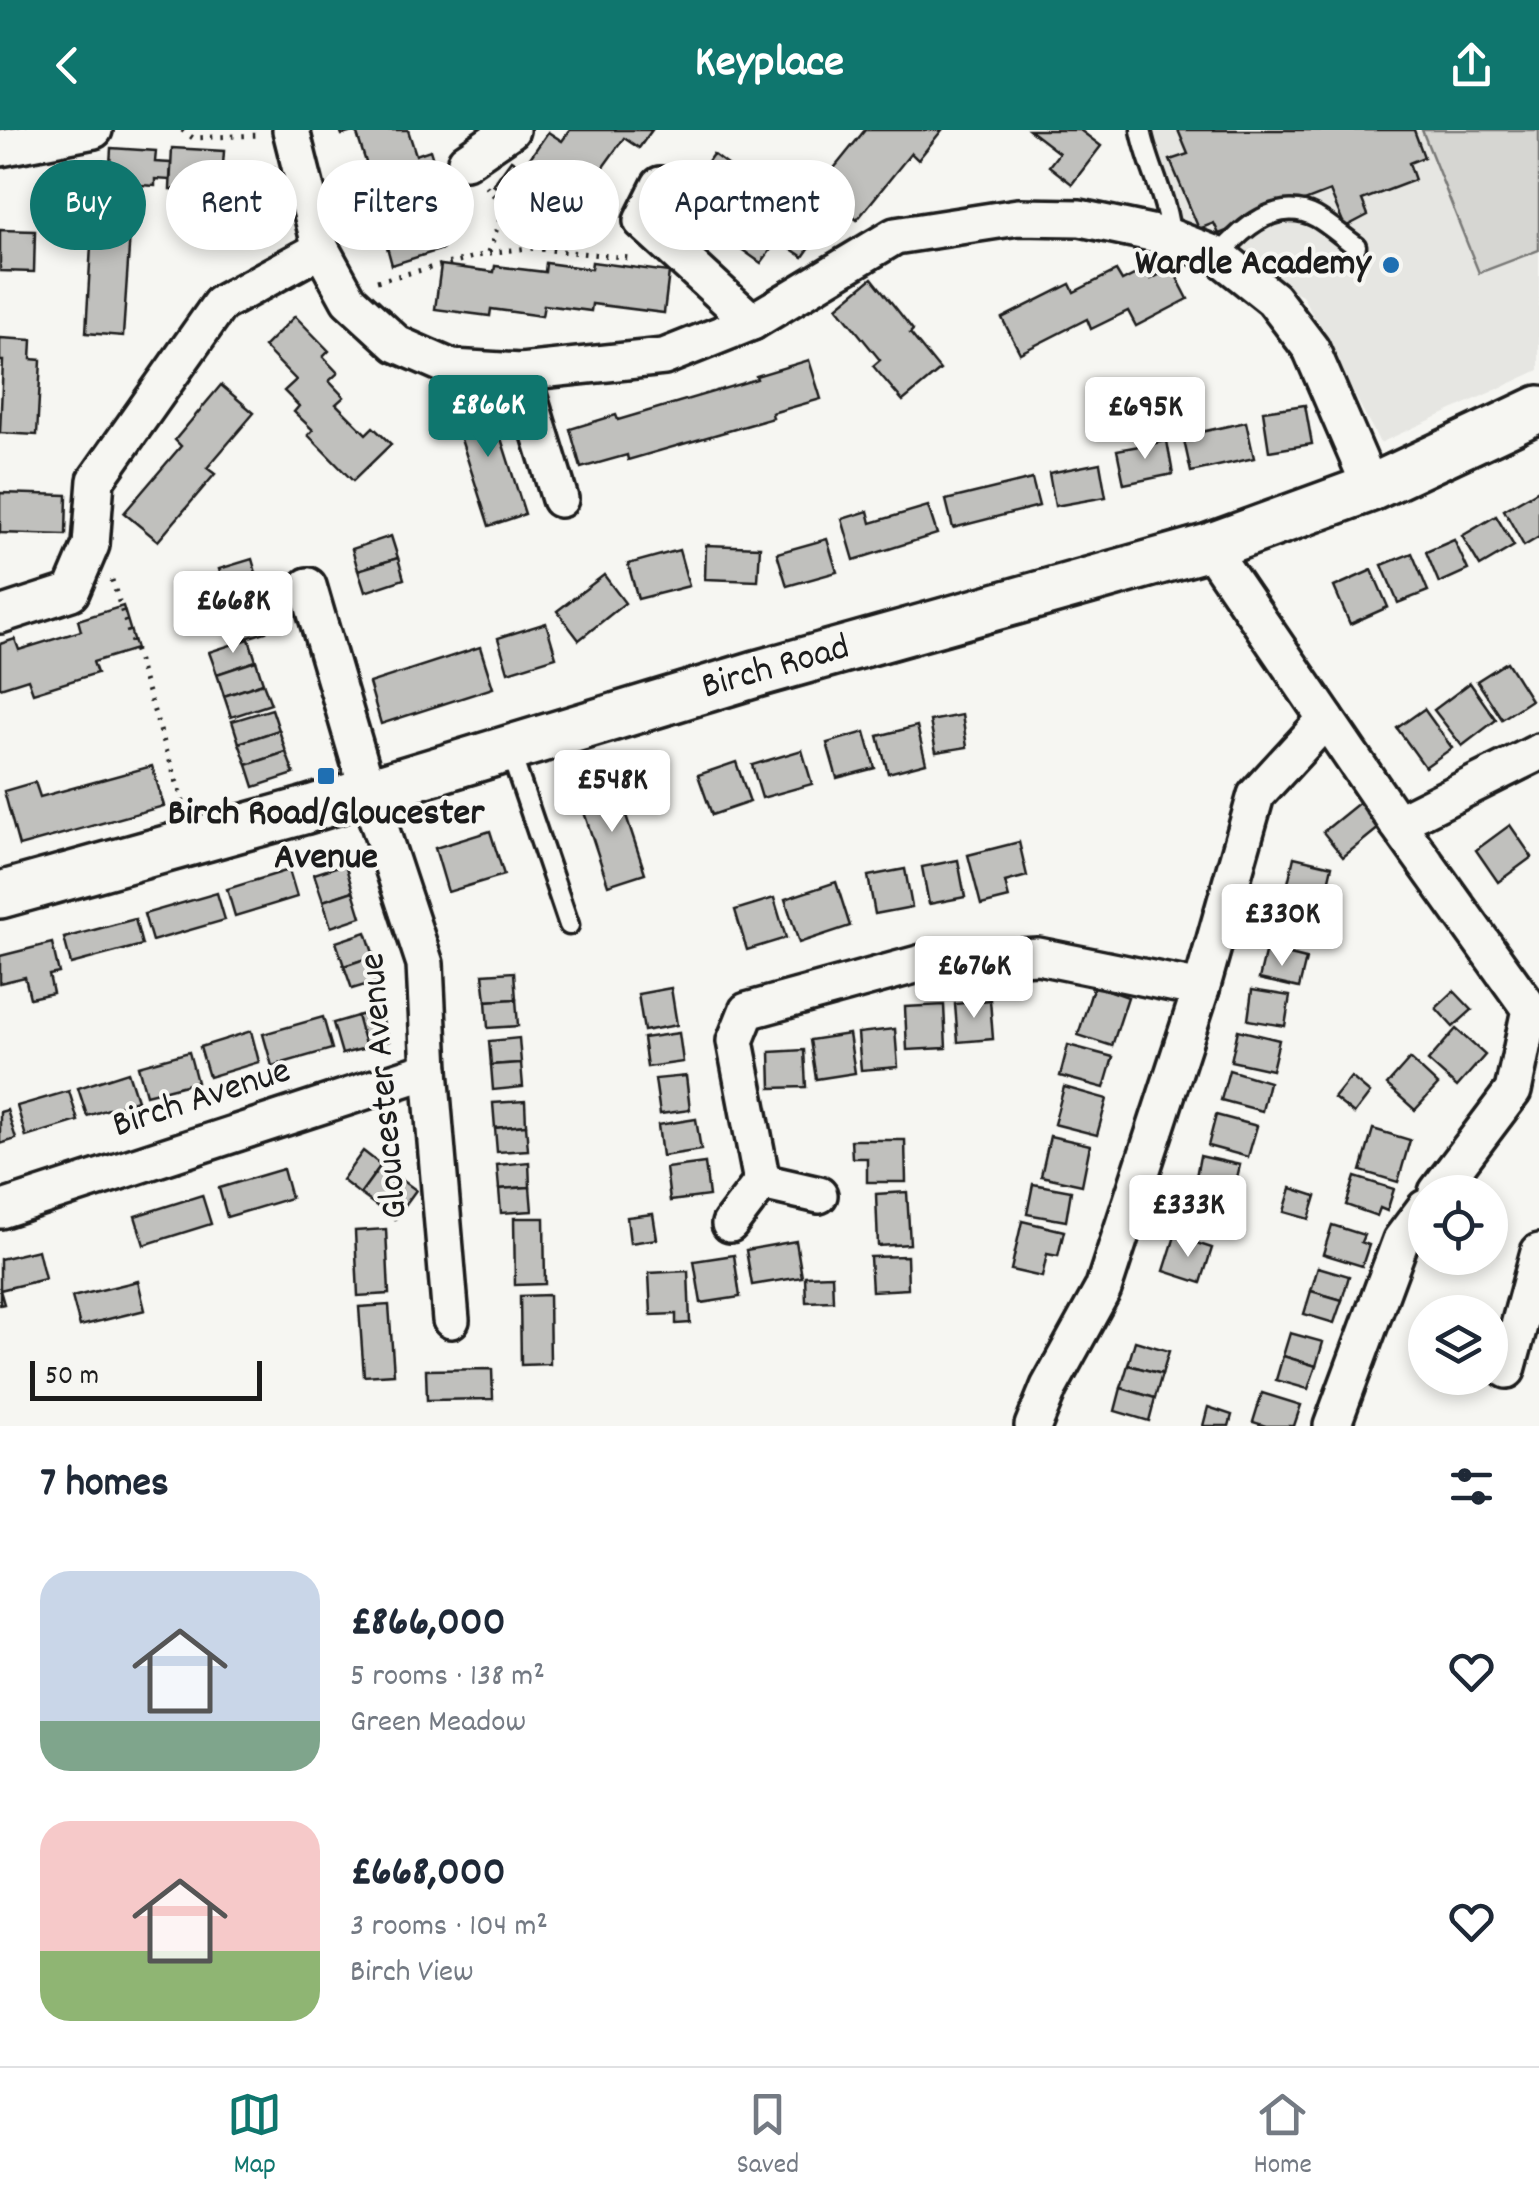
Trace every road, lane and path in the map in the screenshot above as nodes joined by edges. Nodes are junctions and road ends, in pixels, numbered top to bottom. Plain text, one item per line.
1 (94, 130) edge
2 (182, 130) edge
3 (511, 130) edge
4 (1141, 130) edge
5 (292, 131) edge
6 (0, 148) edge
7 (469, 160) edge
8 (474, 171) edge
9 (494, 195) edge
10 (317, 229) edge
11 (1170, 236) junction
12 (494, 238) edge
13 (1356, 246) dead end
14 (320, 250) edge
15 (323, 250) edge
16 (529, 250) edge
17 (549, 250) edge
18 (674, 250) edge
19 (489, 254) junction
20 (1219, 256) junction
21 (633, 258) dead end
22 (343, 289) junction
23 (752, 322) junction
24 (521, 372) junction
25 (1539, 409) edge
26 (1370, 488) junction
27 (560, 499) dead end
28 (1209, 547) junction
29 (111, 577) dead end
30 (308, 586) dead end
31 (0, 615) edge
32 (1326, 719) junction
33 (509, 749) junction
34 (1539, 752) edge
35 (368, 791) junction
36 (1397, 823) junction
37 (196, 840) junction
38 (0, 895) edge
39 (569, 925) dead end
40 (1200, 989) junction
41 (1531, 1035) edge
42 (430, 1070) junction
43 (1450, 1175) edge
44 (762, 1182) junction
45 (820, 1196) dead end
46 (0, 1210) edge
47 (730, 1224) dead end
48 (1408, 1231) edge
49 (1539, 1252) edge
50 (450, 1320) dead end
51 (1508, 1366) edge
52 (1033, 1426) edge
53 (1332, 1426) edge

1 - 6 street
2 - 5 path
3 - 7 street
4 - 11 lane
5 - 10 street
8 - 9 path
11 - 20 street
11 - 23 street
12 - 19 path
13 - 20 lane
14 - 31 street
15 - 22 street
16 - 19 path
17 - 21 path
18 - 23 street
19 - 22 path
20 - 26 street
22 - 24 street
23 - 24 street
24 - 27 street
25 - 26 street, Birch Road
26 - 28 street, Birch Road
28 - 32 street
28 - 33 street, Birch Road
29 - 37 path
30 - 35 street, Gloucester Avenue
32 - 36 street
32 - 40 street
33 - 35 street, Birch Road
33 - 39 lane
34 - 36 street
35 - 37 street, Birch Road
35 - 42 street, Gloucester Avenue
36 - 41 street
37 - 38 street, Birch Road
40 - 44 street
40 - 52 street
41 - 43 street
42 - 46 street, Birch Avenue
42 - 50 street, Gloucester Avenue
44 - 45 street
44 - 47 street
48 - 53 street
49 - 51 street

